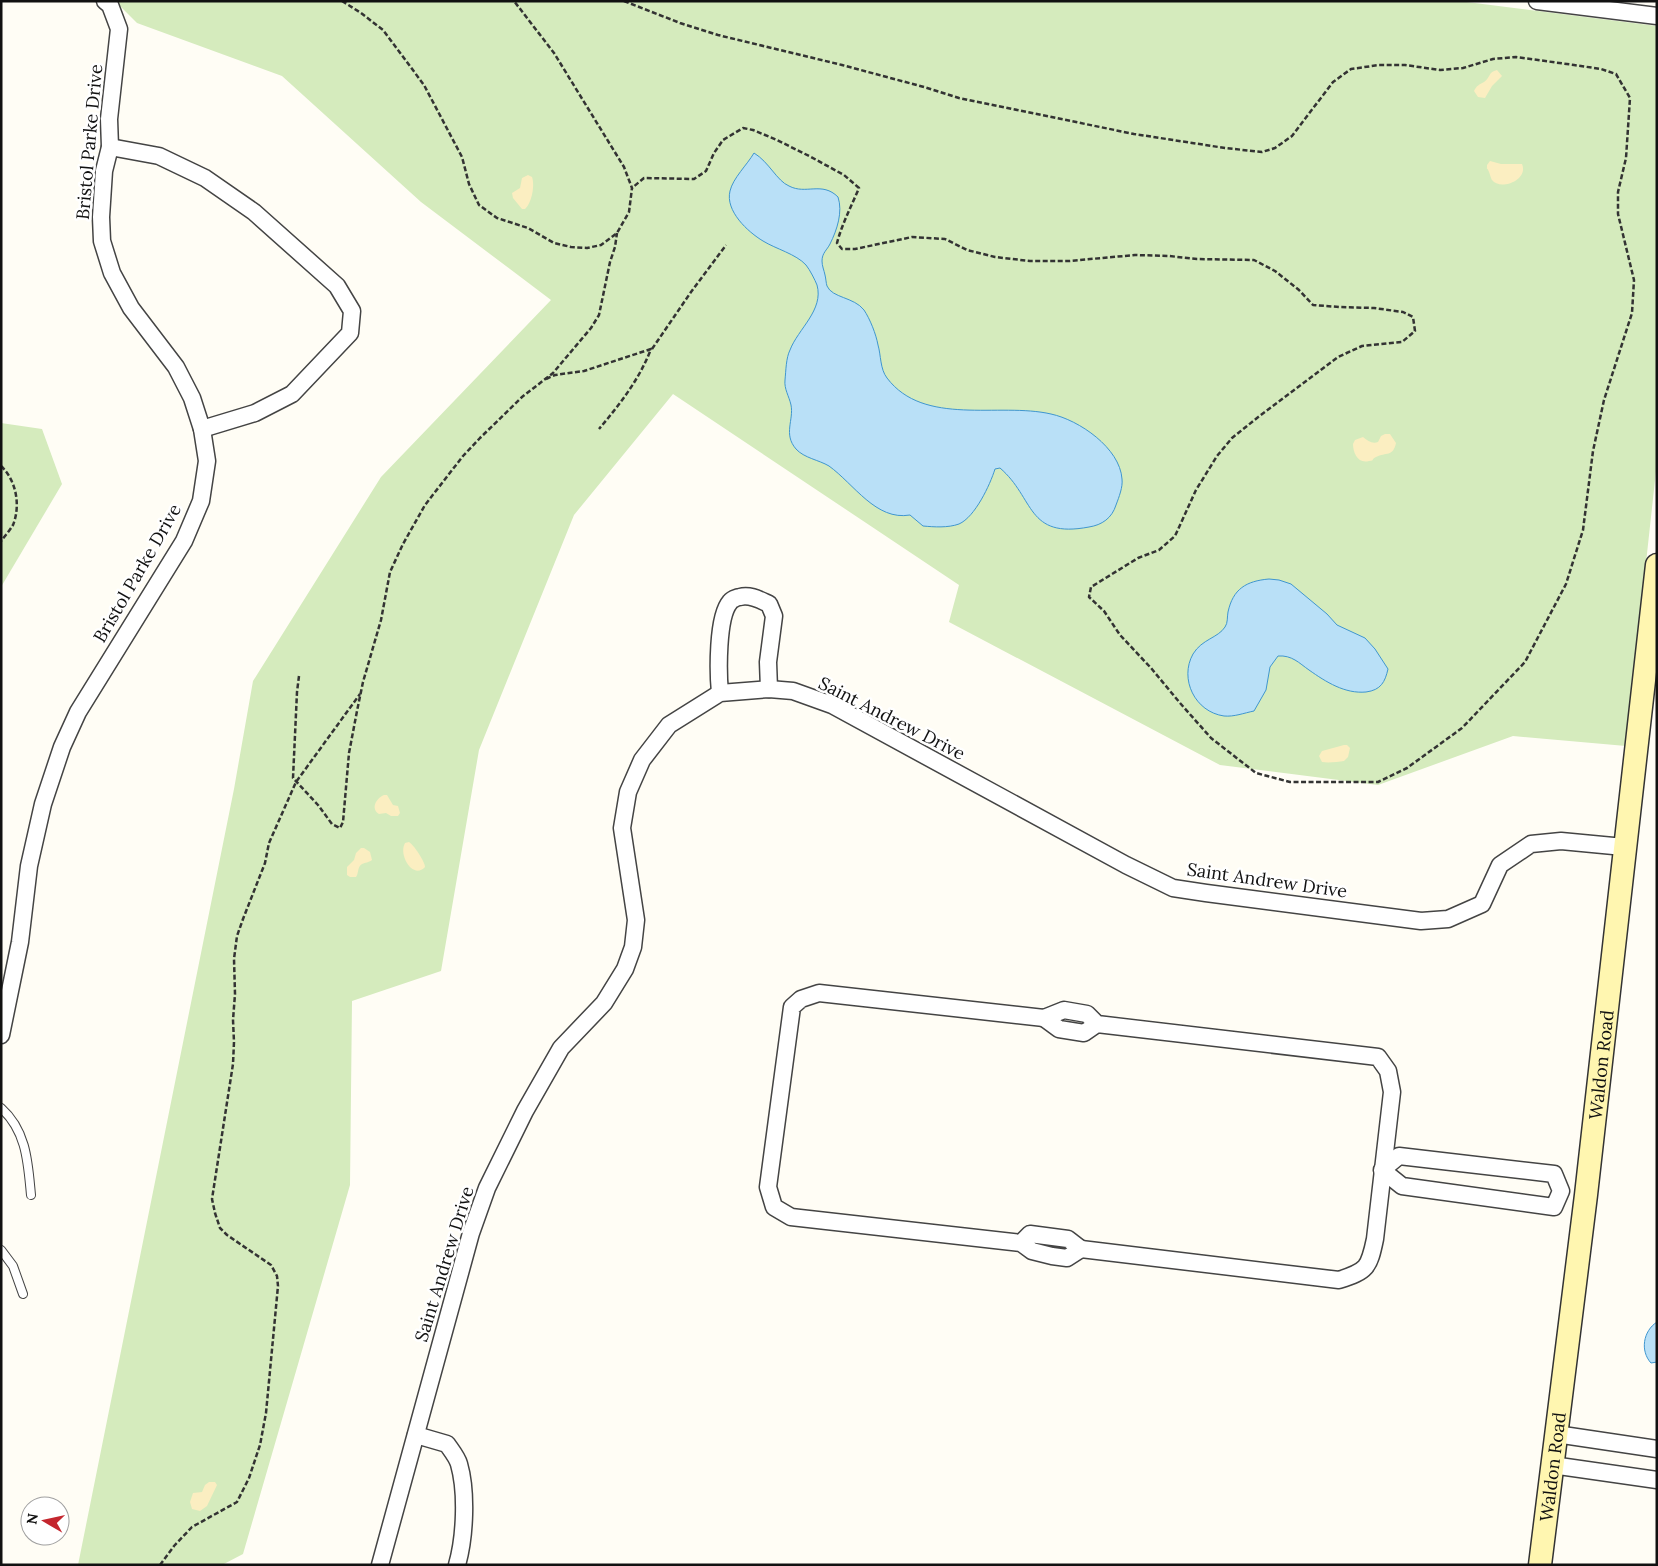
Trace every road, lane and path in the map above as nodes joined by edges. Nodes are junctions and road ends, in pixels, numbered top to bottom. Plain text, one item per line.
1 (105, 1) edge
2 (342, 1) edge
3 (514, 1) edge
4 (624, 1) edge
5 (1537, 1) edge
6 (1657, 16) edge
7 (110, 147) junction
8 (632, 188) junction
9 (617, 233) junction
10 (726, 245) dead end
11 (651, 350) junction
12 (542, 380) junction
13 (599, 428) dead end
14 (202, 429) junction
15 (1, 466) edge
16 (1, 541) edge
17 (1657, 565) edge
18 (299, 676) dead end
19 (769, 689) junction
20 (720, 693) junction
21 (360, 694) junction
22 (296, 782) junction
23 (1624, 847) junction
24 (2, 1031) edge
25 (1, 1108) edge
26 (1382, 1170) junction
27 (1561, 1191) junction
28 (31, 1195) dead end
29 (1586, 1195) junction
30 (1, 1250) edge
31 (22, 1294) dead end
32 (1556, 1434) junction
33 (416, 1435) junction
34 (1657, 1449) edge
35 (1552, 1465) junction
36 (1657, 1480) edge
37 (160, 1565) edge
38 (380, 1565) edge
39 (457, 1565) edge
40 (1540, 1565) edge

1 - 7 street, Bristol Parke Drive
2 - 9 path
3 - 8 path
4 - 8 path
5 - 6 street
7 - 14 street, Bristol Parke Drive
7 - 14 street
8 - 9 path
9 - 12 path
10 - 11 path
11 - 12 path
11 - 13 path
12 - 21 path
14 - 24 street, Bristol Parke Drive
15 - 16 path
17 - 23 street, Waldon Road
18 - 22 path
19 - 20 street, Saint Andrew Drive
19 - 20 street
19 - 23 street, Saint Andrew Drive
20 - 33 street, Saint Andrew Drive
21 - 22 path
21 - 22 path
22 - 37 path
23 - 29 street, Waldon Road
25 - 28 lane
26 - 26 street
26 - 27 street
26 - 27 street
27 - 29 street
29 - 32 street, Waldon Road
30 - 31 lane
32 - 34 street
32 - 35 street, Waldon Road
33 - 38 street, Saint Andrew Drive
33 - 39 street
35 - 36 street
35 - 40 street, Waldon Road

